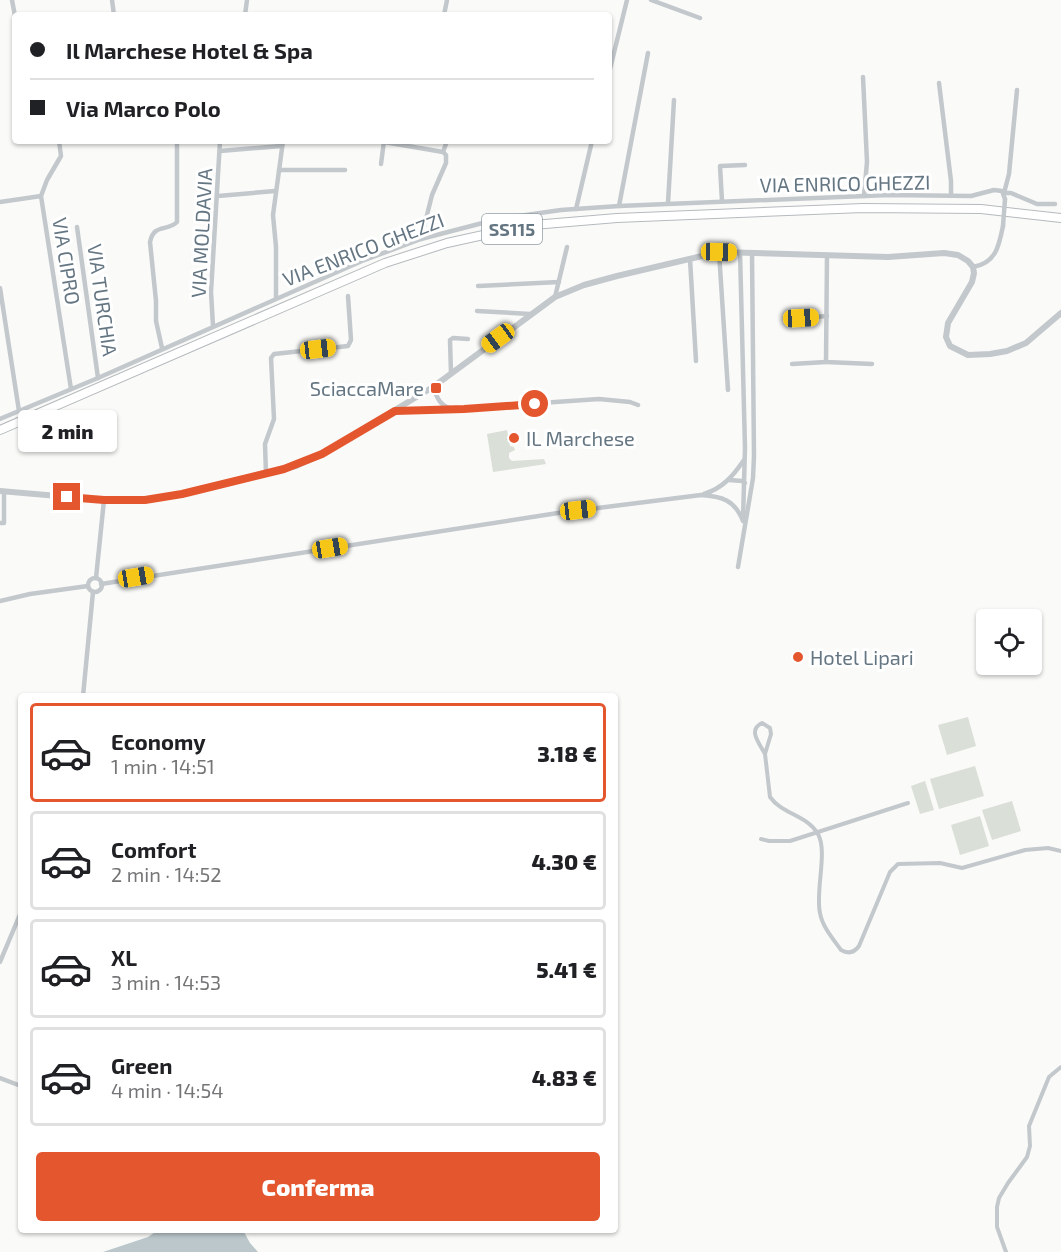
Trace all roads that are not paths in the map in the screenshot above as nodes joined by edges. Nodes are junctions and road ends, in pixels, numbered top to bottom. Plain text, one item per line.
1 (627, 0) edge
2 (651, 0) edge
3 (672, 0) edge
4 (667, 7) junction
5 (700, 18) dead end
6 (648, 53) dead end
7 (612, 61) edge
8 (863, 77) dead end
9 (939, 83) dead end
10 (1017, 90) dead end
11 (674, 100) dead end
12 (59, 144) edge
13 (177, 144) edge
14 (220, 144) edge
15 (282, 144) edge
16 (384, 144) edge
17 (396, 144) edge
18 (446, 144) edge
19 (591, 144) edge
20 (220, 151) junction
21 (443, 152) junction
22 (381, 165) dead end
23 (745, 165) dead end
24 (279, 170) junction
25 (345, 170) dead end
26 (275, 191) junction
27 (41, 196) junction
28 (218, 196) junction
29 (864, 196) junction
30 (951, 196) junction
31 (1004, 196) junction
32 (722, 201) junction
33 (0, 202) edge
34 (668, 203) junction
35 (1055, 204) dead end
36 (619, 206) junction
37 (576, 209) junction
38 (1061, 218) edge
39 (77, 227) dead end
40 (421, 239) junction
41 (567, 247) dead end
42 (719, 252) junction
43 (740, 252) junction
44 (752, 253) junction
45 (827, 255) junction
46 (690, 259) junction
47 (973, 267) junction
48 (559, 282) junction
49 (478, 286) dead end
50 (0, 288) edge
51 (348, 296) dead end
52 (555, 297) junction
53 (276, 298) junction
54 (477, 311) dead end
55 (1061, 313) edge
56 (530, 314) junction
57 (827, 316) junction
58 (801, 318) dead end
59 (213, 326) junction
60 (468, 339) dead end
61 (162, 348) junction
62 (696, 361) dead end
63 (826, 362) junction
64 (792, 364) dead end
65 (872, 364) dead end
66 (451, 373) junction
67 (98, 378) junction
68 (433, 387) junction
69 (71, 389) junction
70 (728, 390) dead end
71 (639, 405) dead end
72 (446, 408) junction
73 (19, 411) junction
74 (395, 411) junction
75 (0, 419) edge
76 (0, 430) edge
77 (745, 459) junction
78 (266, 474) junction
79 (729, 480) junction
80 (744, 482) junction
81 (2, 491) edge
82 (751, 491) junction
83 (701, 495) junction
84 (743, 499) junction
85 (104, 500) junction
86 (731, 502) junction
87 (742, 521) junction
88 (0, 523) edge
89 (742, 534) junction
90 (738, 567) dead end
91 (96, 578) junction
92 (101, 584) junction
93 (88, 586) junction
94 (93, 592) junction
95 (0, 601) edge
96 (83, 693) edge
97 (765, 754) junction
98 (908, 803) dead end
99 (817, 832) junction
100 (761, 838) dead end
101 (1061, 851) edge
102 (18, 919) edge
103 (0, 962) edge
104 (1061, 1067) edge
105 (0, 1078) edge
106 (18, 1085) edge
107 (1006, 1252) edge

1 - 7 street
2 - 4 street
3 - 4 street
4 - 5 street
6 - 36 street
8 - 29 street
9 - 30 street
10 - 31 street
11 - 34 street
12 - 27 street, VIA CIPRO
13 - 61 street
14 - 20 street, VIA MOLDAVIA
15 - 20 street
15 - 24 street
16 - 22 street
17 - 21 street
18 - 21 street
19 - 37 street
20 - 28 street, VIA MOLDAVIA
21 - 40 street
23 - 32 street
24 - 25 street
24 - 26 street
26 - 28 street
26 - 53 street
27 - 33 street
27 - 69 street, VIA CIPRO
28 - 59 street, VIA MOLDAVIA
29 - 30 street, VIA ENRICO GHEZZI
29 - 32 street, VIA ENRICO GHEZZI
30 - 31 street, VIA ENRICO GHEZZI
31 - 35 street
31 - 47 street, bridge
32 - 34 street, VIA ENRICO GHEZZI
34 - 36 street, VIA ENRICO GHEZZI
36 - 37 street, VIA ENRICO GHEZZI
37 - 40 street, VIA ENRICO GHEZZI
38 - 76 main road, SS115
39 - 67 street, VIA TURCHIA
40 - 53 street, VIA ENRICO GHEZZI
41 - 48 street
42 - 43 street
42 - 46 street
42 - 70 street
43 - 44 street
43 - 77 street
44 - 45 street
44 - 82 street
45 - 47 street
45 - 57 street
46 - 52 street
46 - 62 street
47 - 55 street
48 - 49 street
48 - 52 street
50 - 73 street
51 - 78 street
52 - 56 street
53 - 59 street, VIA ENRICO GHEZZI
54 - 56 street
56 - 66 street
57 - 58 street
57 - 63 street
59 - 61 street, VIA ENRICO GHEZZI
60 - 66 street
61 - 67 street, VIA ENRICO GHEZZI
63 - 64 street
63 - 65 street
66 - 68 street
67 - 69 street, VIA ENRICO GHEZZI
68 - 72 street
68 - 74 street
69 - 73 street, VIA ENRICO GHEZZI
71 - 72 street
72 - 74 street
73 - 75 street, VIA ENRICO GHEZZI
74 - 78 street
77 - 79 street
77 - 80 street
78 - 85 street
79 - 80 street
79 - 83 street
80 - 82 street
80 - 84 street
81 - 85 street
81 - 88 street
82 - 84 street
82 - 89 street
83 - 86 street
83 - 92 street
84 - 86 street
84 - 87 street
85 - 91 street
86 - 87 street
87 - 89 street
89 - 90 street
91 - 92 street
91 - 93 street
92 - 94 street
93 - 94 street
93 - 95 street
94 - 96 street
97 - 97 street
97 - 99 street
98 - 99 street
99 - 100 street
99 - 101 street
102 - 103 street
104 - 107 street
105 - 106 street

